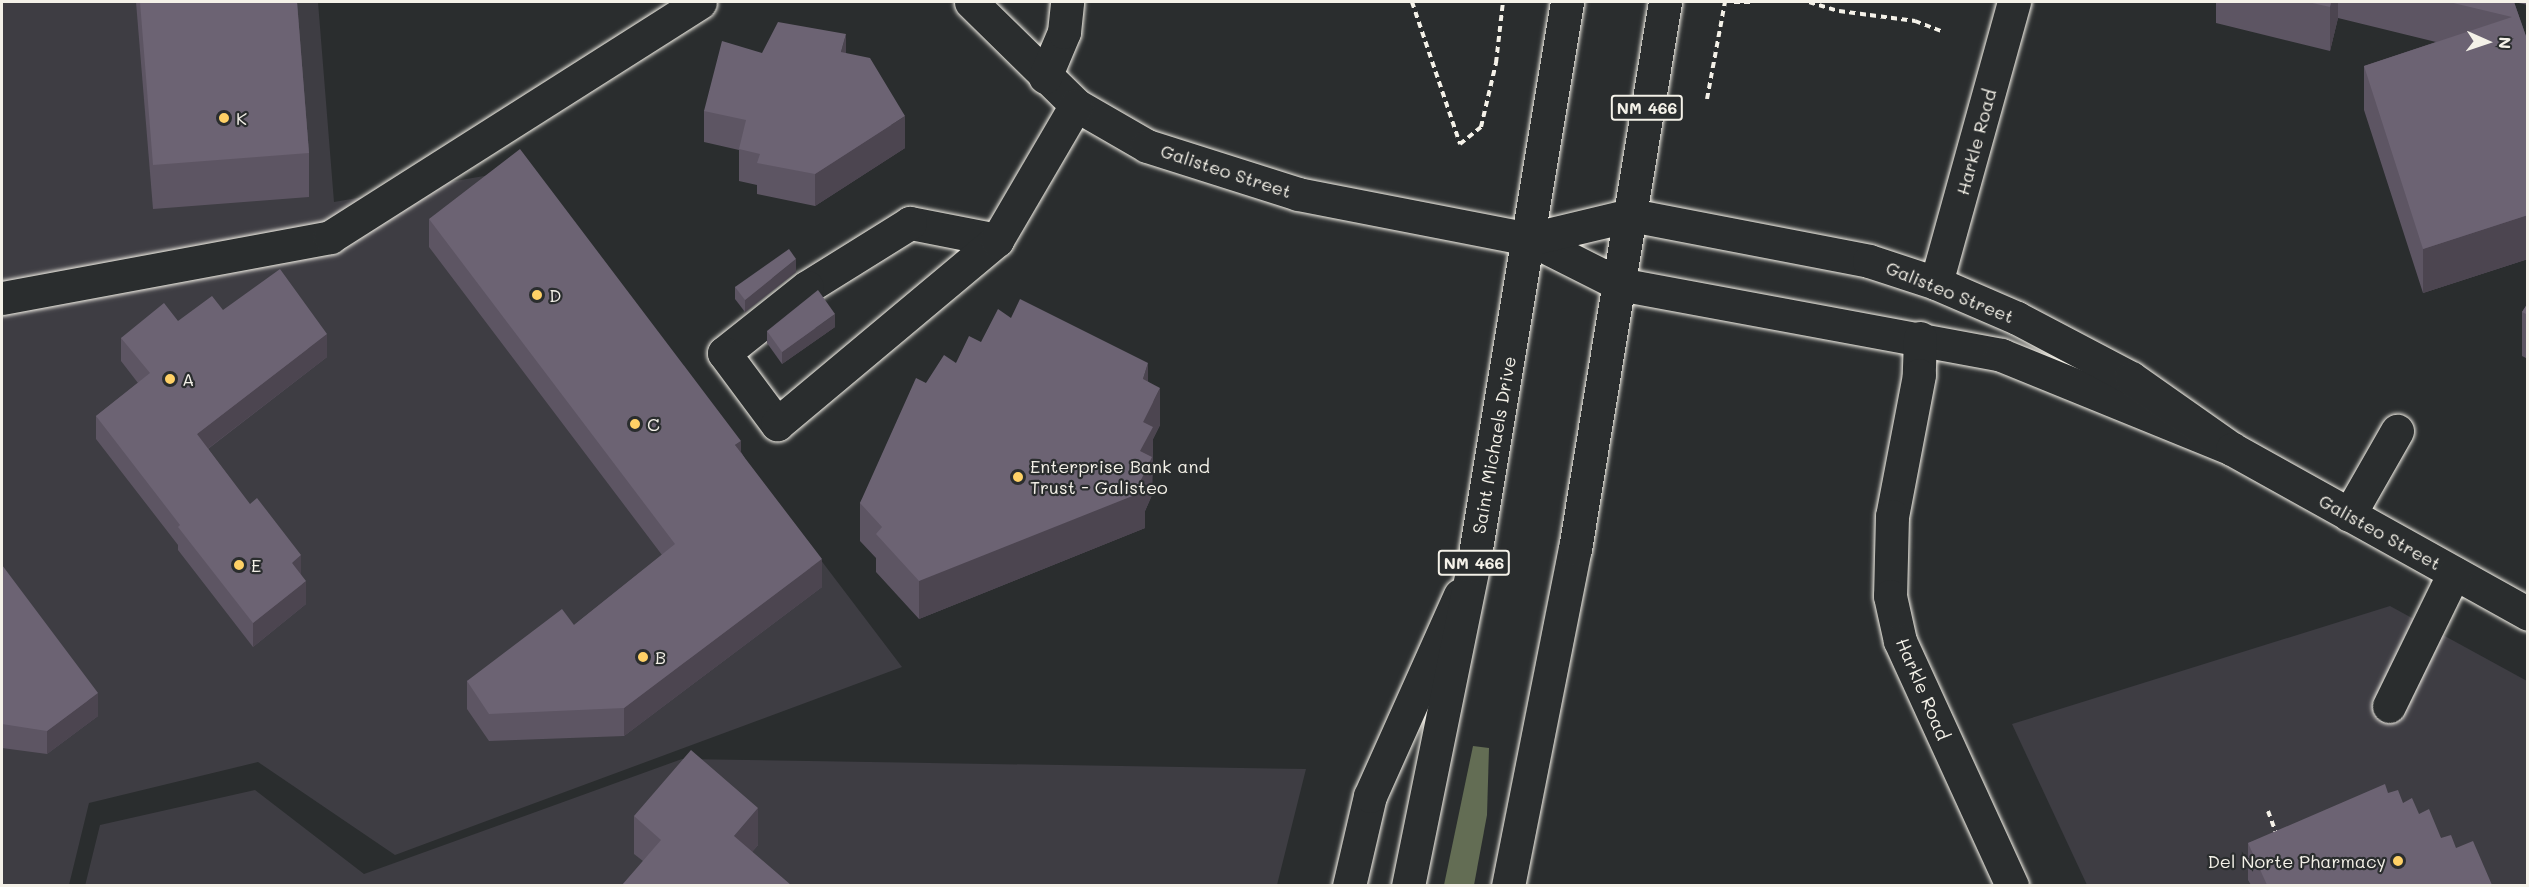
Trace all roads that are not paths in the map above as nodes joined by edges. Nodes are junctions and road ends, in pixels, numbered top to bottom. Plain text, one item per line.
1 (700, 2) edge
2 (971, 2) edge
3 (1067, 2) edge
4 (1567, 2) edge
5 (1665, 2) edge
6 (2014, 2) edge
7 (1045, 77) junction
8 (1076, 105) junction
9 (1631, 215) junction
10 (1530, 239) junction
11 (997, 240) junction
12 (1936, 282) junction
13 (1620, 284) junction
14 (2, 298) edge
15 (1920, 338) junction
16 (2397, 431) dead end
17 (2232, 449) junction
18 (2349, 514) junction
19 (1473, 566) junction
20 (2454, 573) junction
21 (2528, 614) edge
22 (2389, 705) dead end
23 (1349, 885) edge
24 (1408, 885) edge
25 (1508, 885) edge
26 (2012, 885) edge

1 - 14 street
2 - 7 street, Galisteo Street
3 - 7 street
4 - 10 street, Saint Michaels Drive / NM 466
5 - 9 street, NM 466
6 - 12 street, Harkle Road
7 - 8 street, Galisteo Street
8 - 10 street, Galisteo Street
8 - 11 street
9 - 10 street, Galisteo Street
9 - 12 street, Galisteo Street
9 - 13 street, NM 466
10 - 13 street, Galisteo Street
10 - 19 street, Saint Michaels Drive / NM 466
11 - 11 street
12 - 17 street, Galisteo Street
13 - 15 street, Galisteo Street
13 - 25 street, NM 466
15 - 17 street, Galisteo Street
15 - 26 street, Harkle Road
16 - 18 street
17 - 18 street, Galisteo Street
18 - 20 street, Galisteo Street
19 - 23 street
19 - 24 street, Saint Michaels Drive / NM 466
20 - 21 street, Galisteo Street
20 - 22 street

